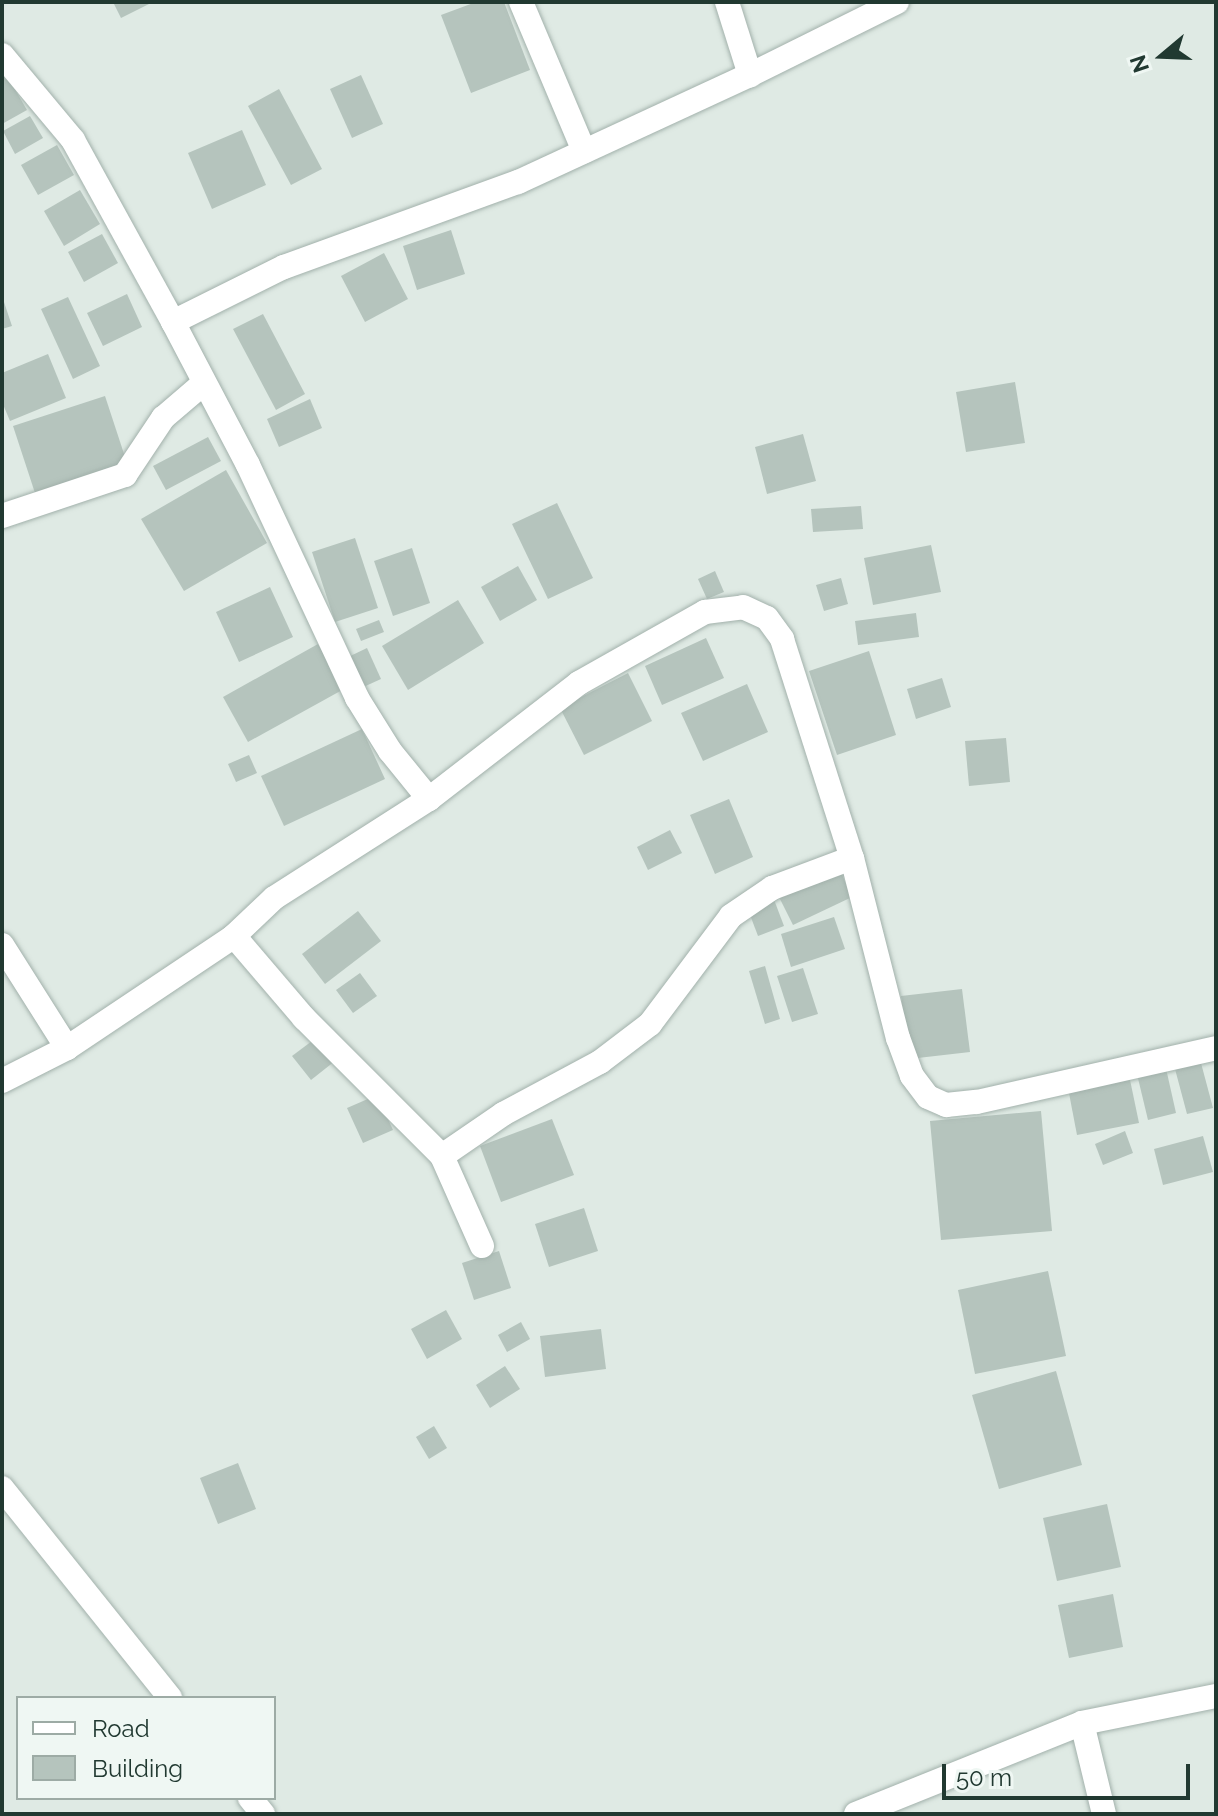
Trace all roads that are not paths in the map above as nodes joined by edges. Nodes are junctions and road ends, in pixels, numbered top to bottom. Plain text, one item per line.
1 (521, 2) edge
2 (727, 2) edge
3 (897, 2) edge
4 (2, 55) edge
5 (750, 75) junction
6 (584, 151) junction
7 (173, 322) junction
8 (204, 383) junction
9 (2, 516) edge
10 (429, 799) junction
11 (852, 858) junction
12 (234, 936) junction
13 (2, 945) edge
14 (67, 1048) junction
15 (1216, 1048) edge
16 (2, 1081) edge
17 (442, 1156) junction
18 (482, 1246) dead end
19 (2, 1488) edge
20 (168, 1696) edge
21 (1216, 1696) edge
22 (1082, 1723) junction
23 (856, 1814) edge
24 (1104, 1814) edge

1 - 6 street
2 - 5 street
3 - 5 street
4 - 7 street
5 - 6 street
6 - 7 street
7 - 8 street
8 - 9 street
8 - 10 street
10 - 11 street
10 - 12 street
11 - 15 street
11 - 17 street
12 - 14 street
12 - 17 street
13 - 14 street
14 - 16 street
17 - 18 street
19 - 20 street
21 - 22 street
22 - 23 street
22 - 24 street

